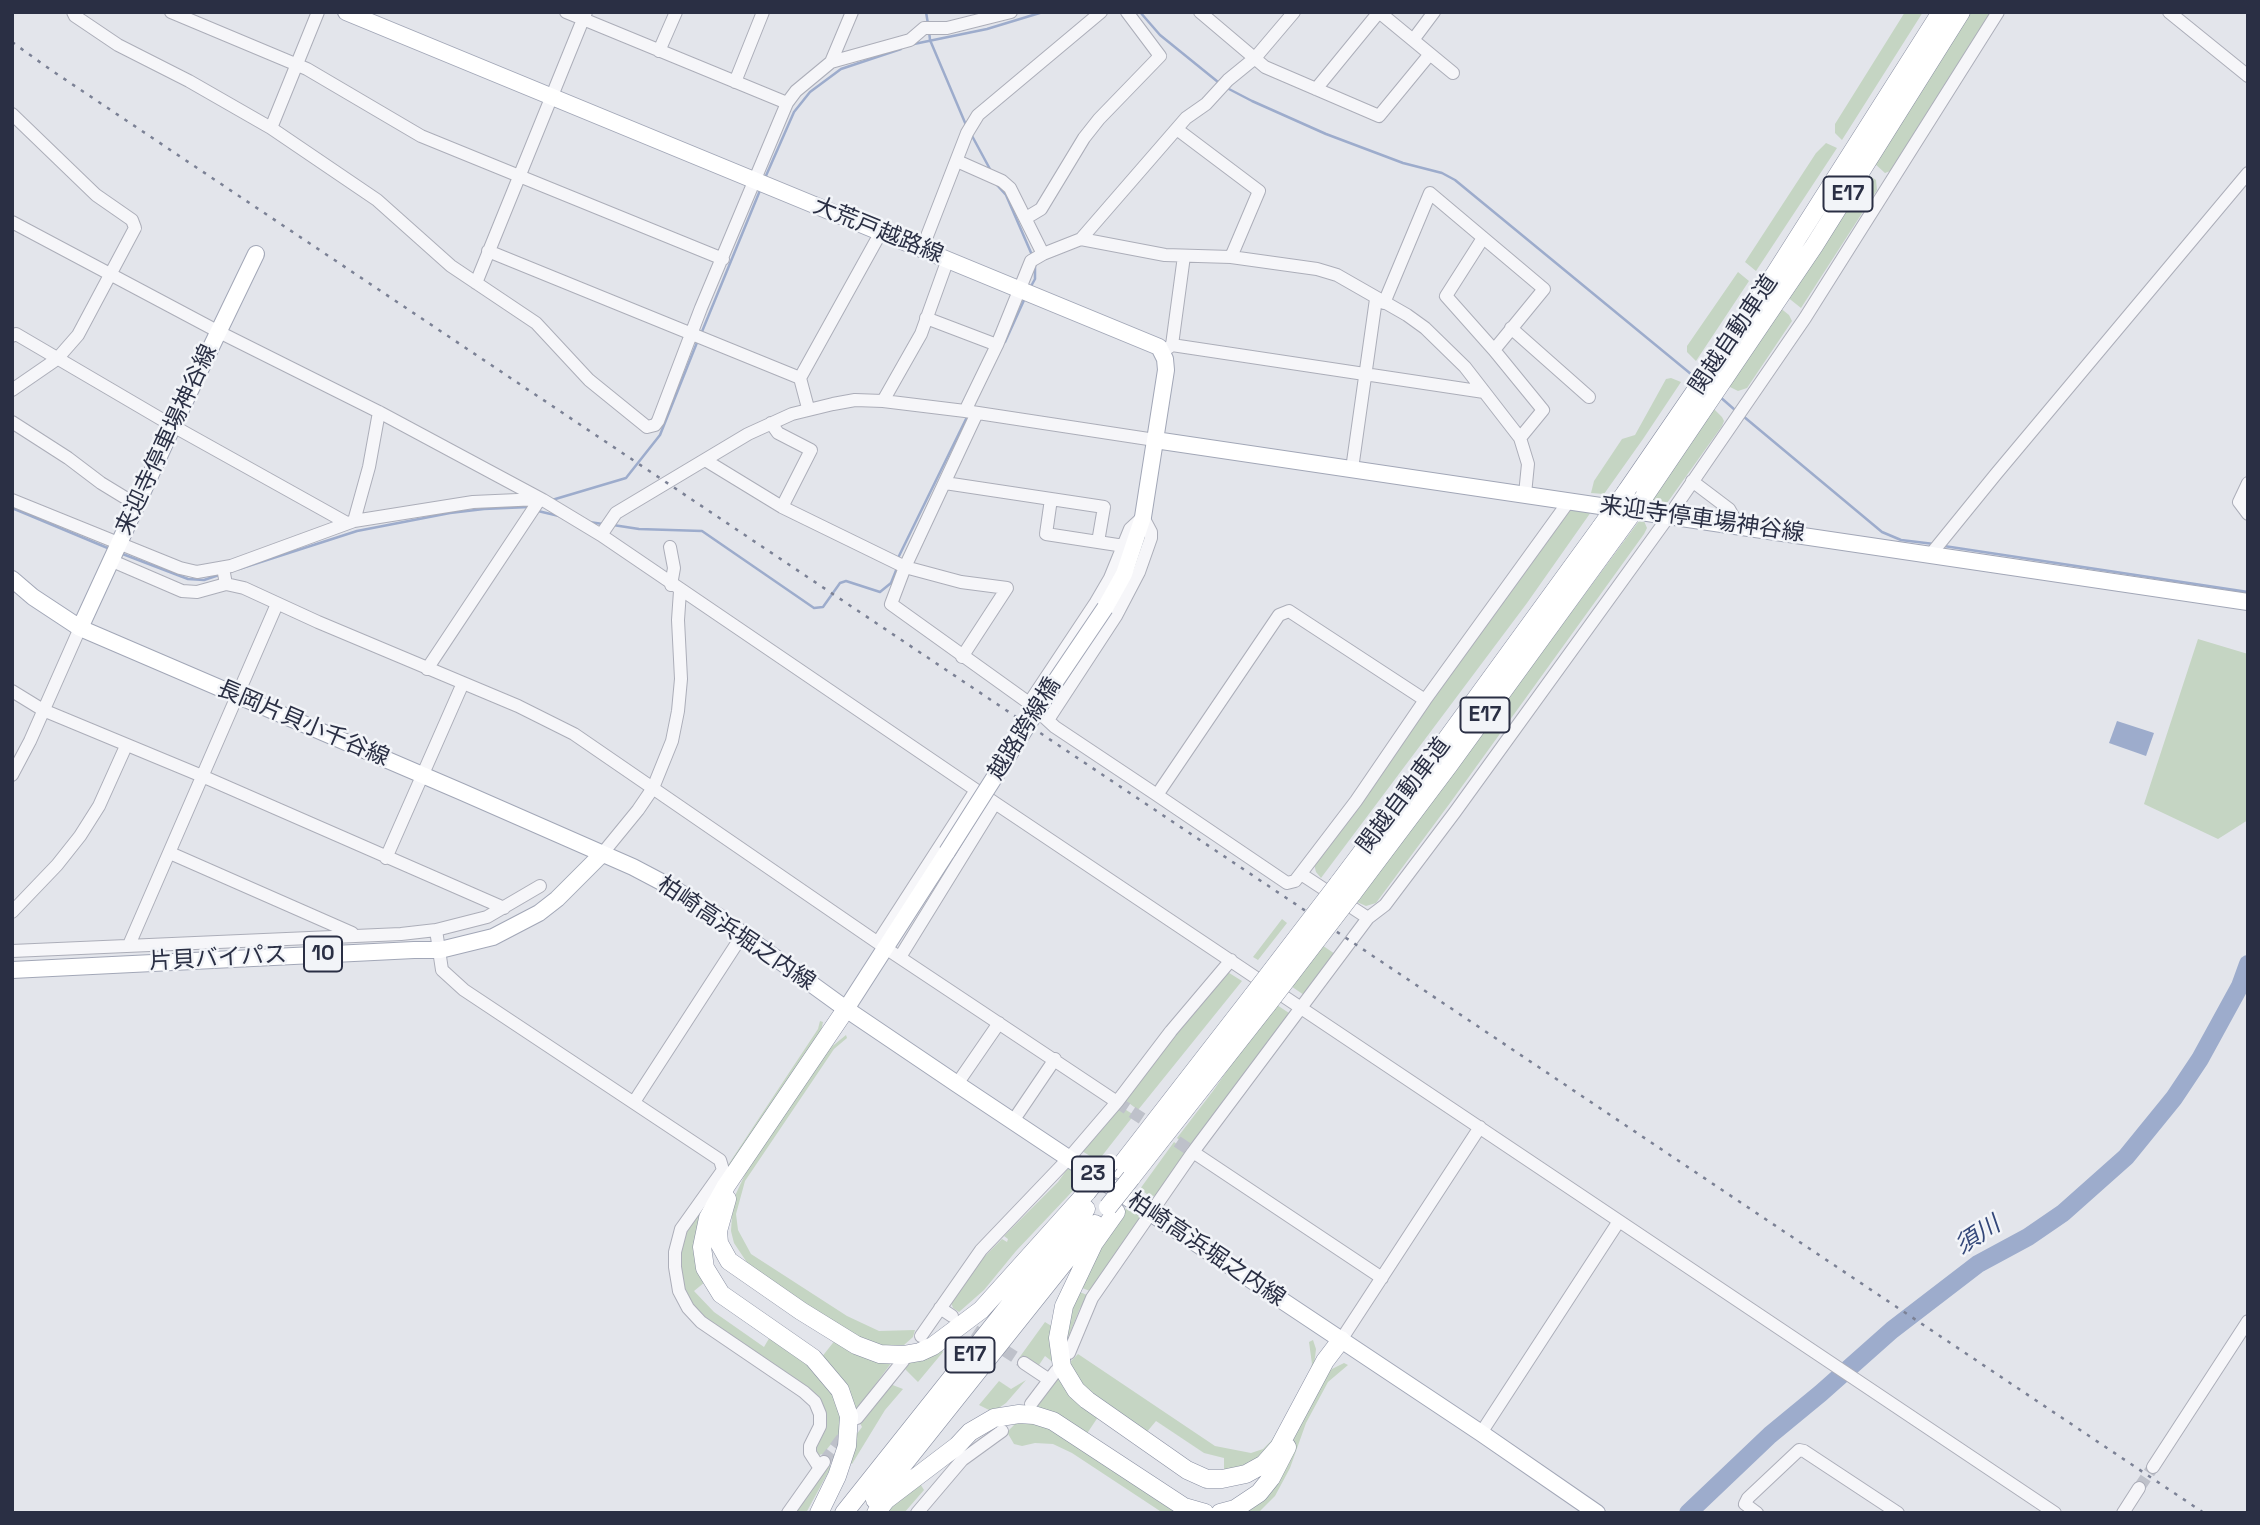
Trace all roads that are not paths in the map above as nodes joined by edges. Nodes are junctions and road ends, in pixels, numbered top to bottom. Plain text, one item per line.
1 (73, 12) edge
2 (171, 12) edge
3 (318, 12) edge
4 (346, 12) edge
5 (566, 12) edge
6 (676, 12) edge
7 (763, 12) edge
8 (852, 12) edge
9 (1011, 12) edge
10 (1101, 12) edge
11 (1127, 12) edge
12 (1200, 12) edge
13 (1434, 12) edge
14 (1941, 12) edge
15 (1961, 12) edge
16 (1998, 12) edge
17 (2169, 12) edge
18 (1290, 14) edge
19 (584, 16) edge
20 (1413, 40) junction
21 (659, 51) junction
22 (1430, 54) junction
23 (1255, 58) junction
24 (831, 62) junction
25 (297, 64) junction
26 (1453, 73) dead end
27 (2248, 76) edge
28 (735, 82) junction
29 (1316, 89) junction
30 (551, 97) junction
31 (787, 103) junction
32 (12, 114) edge
33 (271, 128) junction
34 (1178, 130) junction
35 (957, 161) junction
36 (2248, 173) edge
37 (519, 175) junction
38 (755, 181) junction
39 (1026, 218) junction
40 (14, 225) edge
41 (881, 232) junction
42 (1483, 238) junction
43 (1081, 239) junction
44 (922, 249) junction
45 (488, 251) junction
46 (256, 254) dead end
47 (1043, 254) junction
48 (1184, 256) junction
49 (1231, 257) junction
50 (723, 259) junction
51 (947, 259) junction
52 (111, 275) junction
53 (476, 284) junction
54 (1021, 289) junction
55 (1380, 301) junction
56 (926, 318) junction
57 (1511, 328) junction
58 (219, 332) junction
59 (13, 334) edge
60 (692, 334) junction
61 (997, 345) junction
62 (1167, 349) junction
63 (1494, 350) junction
64 (57, 359) junction
65 (1723, 367) junction
66 (1365, 374) junction
67 (800, 378) junction
68 (12, 390) edge
69 (1484, 392) junction
70 (1589, 397) dead end
71 (883, 401) junction
72 (808, 408) junction
73 (379, 412) junction
74 (971, 412) junction
75 (12, 422) edge
76 (771, 423) junction
77 (173, 426) junction
78 (1520, 438) junction
79 (1155, 440) junction
80 (705, 460) junction
81 (1352, 469) junction
82 (1692, 481) junction
83 (944, 483) junction
84 (2248, 483) edge
85 (1525, 494) junction
86 (1051, 499) junction
87 (12, 500) edge
88 (541, 500) junction
89 (1569, 501) junction
90 (137, 505) junction
91 (782, 507) junction
92 (2248, 514) edge
93 (1669, 516) junction
94 (1143, 517) junction
95 (350, 522) junction
96 (1738, 525) junction
97 (601, 535) junction
98 (119, 542) junction
99 (1098, 542) junction
100 (1124, 546) junction
101 (670, 547) dead end
102 (1931, 554) junction
103 (110, 559) junction
104 (905, 567) junction
105 (223, 568) junction
106 (12, 579) edge
107 (226, 584) junction
108 (676, 588) junction
109 (2248, 602) edge
110 (277, 604) junction
111 (80, 628) junction
112 (962, 657) junction
113 (427, 669) junction
114 (463, 683) junction
115 (12, 691) edge
116 (237, 695) junction
117 (1425, 700) junction
118 (1029, 703) junction
119 (43, 710) junction
120 (1048, 720) junction
121 (126, 746) junction
122 (12, 775) edge
123 (421, 775) junction
124 (202, 776) junction
125 (653, 788) junction
126 (976, 790) junction
127 (1157, 795) junction
128 (995, 803) junction
129 (170, 853) junction
130 (602, 854) junction
131 (386, 858) junction
132 (1301, 874) junction
133 (540, 886) dead end
134 (504, 908) junction
135 (12, 912) edge
136 (1368, 918) junction
137 (436, 930) junction
138 (743, 934) junction
139 (355, 935) junction
140 (129, 946) junction
141 (888, 949) junction
142 (440, 950) junction
143 (12, 951) edge
144 (1231, 960) junction
145 (12, 970) edge
146 (1260, 1000) junction
147 (846, 1009) junction
148 (1302, 1009) junction
149 (999, 1023) junction
150 (1055, 1059) junction
151 (957, 1084) junction
152 (634, 1102) junction
153 (1117, 1102) junction
154 (1013, 1121) junction
155 (1480, 1127) junction
156 (762, 1134) junction
157 (1193, 1152) junction
158 (1069, 1158) junction
159 (1124, 1173) junction
160 (1101, 1202) junction
161 (1151, 1213) junction
162 (1619, 1221) junction
163 (1382, 1278) junction
164 (940, 1308) junction
165 (952, 1316) tunnel mouth
166 (2248, 1321) edge
167 (921, 1336) dead end
168 (1341, 1340) junction
169 (1069, 1353) dead end
170 (903, 1362) dead end
171 (1024, 1363) tunnel mouth
172 (1308, 1392) junction
173 (1031, 1404) dead end
174 (857, 1418) tunnel mouth
175 (1002, 1431) dead end
176 (1481, 1433) junction
177 (2153, 1467) tunnel mouth
178 (2139, 1488) tunnel mouth
179 (788, 1513) edge
180 (819, 1513) edge
181 (844, 1513) edge
182 (865, 1513) edge
183 (876, 1513) edge
184 (917, 1513) edge
185 (1205, 1513) edge
186 (1220, 1513) edge
187 (1597, 1513) edge
188 (1757, 1513) edge
189 (1898, 1513) edge
190 (2056, 1513) edge
191 (2123, 1513) edge

1 - 33 street
2 - 25 street
3 - 25 street
4 - 30 main road, 大荒戸越路線
5 - 19 street
6 - 21 street
7 - 28 street
8 - 24 street
9 - 24 street
10 - 35 street
11 - 39 street
12 - 23 street
13 - 20 street
14 - 65 highway, 関越自動車道 / E17
15 - 65 highway, 関越自動車道 / E17
16 - 82 street
17 - 27 street
18 - 23 street
19 - 21 street
19 - 30 street
20 - 22 street
20 - 29 street
21 - 28 street
22 - 26 street
22 - 29 street
23 - 29 street
23 - 34 street
24 - 31 street
25 - 33 street
25 - 37 street
28 - 31 street
30 - 37 street
30 - 38 main road, 大荒戸越路線
31 - 38 street
32 - 52 street
33 - 53 street
34 - 43 street
34 - 49 street
35 - 39 street
35 - 44 street
36 - 102 street
37 - 45 street
37 - 50 street
38 - 41 main road, 大荒戸越路線
38 - 50 street
39 - 47 street
40 - 52 street
41 - 44 main road, 大荒戸越路線
41 - 67 street
42 - 55 street
42 - 57 street
42 - 63 street
43 - 47 street
43 - 48 street
44 - 51 main road, 大荒戸越路線
45 - 53 street
45 - 60 street
46 - 58 main road, 来迎寺停車場神谷線
47 - 54 street
48 - 49 street
48 - 62 street
49 - 55 street
50 - 60 street
51 - 54 main road, 大荒戸越路線
51 - 56 street
52 - 58 street
52 - 64 street
53 - 60 street
54 - 61 street
54 - 62 main road, 大荒戸越路線
55 - 66 street
55 - 69 street
56 - 61 street
56 - 71 street
57 - 63 street
57 - 70 street
58 - 73 street
58 - 77 main road, 来迎寺停車場神谷線
59 - 64 street
60 - 67 street
61 - 74 street
62 - 66 street
62 - 79 main road
63 - 78 street
64 - 68 street
64 - 77 street
65 - 146 highway, 関越自動車道 / E17, bridge
66 - 69 street
66 - 81 street
67 - 72 street
69 - 78 street
71 - 72 street
71 - 74 street
72 - 76 street
73 - 88 street
73 - 95 street
74 - 79 street
74 - 83 street
75 - 90 street
76 - 80 street
76 - 91 street
77 - 90 main road, 来迎寺停車場神谷線
77 - 95 street
78 - 85 street
79 - 81 main road, 来迎寺停車場神谷線
79 - 94 main road
80 - 91 street
80 - 97 street
81 - 85 main road, 来迎寺停車場神谷線
82 - 93 street
82 - 96 street
83 - 86 street
83 - 104 street
84 - 92 street
85 - 89 main road, 来迎寺停車場神谷線
86 - 99 street
86 - 99 street
87 - 98 street
88 - 95 street
88 - 97 street
88 - 113 street
89 - 93 main road, 来迎寺停車場神谷線
89 - 117 street
90 - 98 main road, 来迎寺停車場神谷線
91 - 104 street
93 - 96 main road, 来迎寺停車場神谷線
93 - 136 street
94 - 100 street
94 - 120 street
94 - 141 main road, 越路跨線橋, bridge
95 - 105 street
96 - 102 main road, 来迎寺停車場神谷線
97 - 108 street
98 - 103 main road, 来迎寺停車場神谷線
98 - 105 street
99 - 100 street
100 - 118 street
101 - 108 street
102 - 109 main road, 来迎寺停車場神谷線
103 - 107 street
103 - 111 main road, 来迎寺停車場神谷線
104 - 112 street
104 - 112 street
105 - 107 street
106 - 111 main road, 長岡片貝小千谷線
107 - 110 street
108 - 125 street
108 - 126 street
110 - 113 street
110 - 116 street
111 - 116 main road, 長岡片貝小千谷線
111 - 119 street
112 - 118 street
113 - 114 street
114 - 123 street
114 - 125 street
115 - 119 street
116 - 123 main road, 長岡片貝小千谷線
116 - 124 street
117 - 127 street
117 - 132 street
118 - 120 street
119 - 121 street
119 - 122 street
120 - 127 street
121 - 124 street
121 - 135 street
123 - 130 main road, 長岡片貝小千谷線
123 - 131 street
124 - 129 street
124 - 131 street
125 - 130 street
125 - 141 street
126 - 128 street
126 - 141 street
127 - 132 street
128 - 141 street
128 - 144 street
129 - 139 street
129 - 140 street
130 - 138 main road, 柏崎高浜堀之内線 / 23
130 - 142 main road, 片貝バイパス / 10
131 - 134 street
132 - 136 street
133 - 134 street
134 - 137 street
136 - 148 street
137 - 139 street
137 - 142 street
138 - 147 main road, 柏崎高浜堀之内線 / 23
138 - 152 street
139 - 140 street
140 - 143 street
141 - 147 main road
141 - 149 street
142 - 145 main road, 片貝バイパス / 10
142 - 152 street
144 - 148 street
144 - 153 street
146 - 159 highway, 関越自動車道
146 - 159 highway, 関越自動車道
147 - 151 main road, 柏崎高浜堀之内線 / 23
147 - 156 highway
148 - 155 street
148 - 157 street
149 - 150 street
149 - 151 street
150 - 153 street
150 - 154 street
151 - 154 main road, 柏崎高浜堀之内線 / 23
152 - 179 street
153 - 158 street
154 - 158 main road, 柏崎高浜堀之内線 / 23
155 - 162 street
155 - 163 street
156 - 160 highway
156 - 180 highway
157 - 161 street
157 - 163 street
158 - 161 main road, 柏崎高浜堀之内線 / 23
158 - 164 street
159 - 160 highway
159 - 160 highway, 関越自動車道
160 - 172 highway
160 - 181 highway, 関越自動車道 / E17
160 - 182 highway, 関越自動車道 / E17
161 - 168 main road, 柏崎高浜堀之内線 / 23
161 - 169 street
162 - 176 street
162 - 190 street
163 - 168 street
164 - 165 street
164 - 167 street
166 - 177 street
168 - 172 highway
168 - 176 main road, 柏崎高浜堀之内線 / 23
170 - 174 street
171 - 173 street
172 - 186 highway
175 - 184 street
176 - 187 main road, 柏崎高浜堀之内線 / 23
178 - 191 street
183 - 185 highway
188 - 189 street

